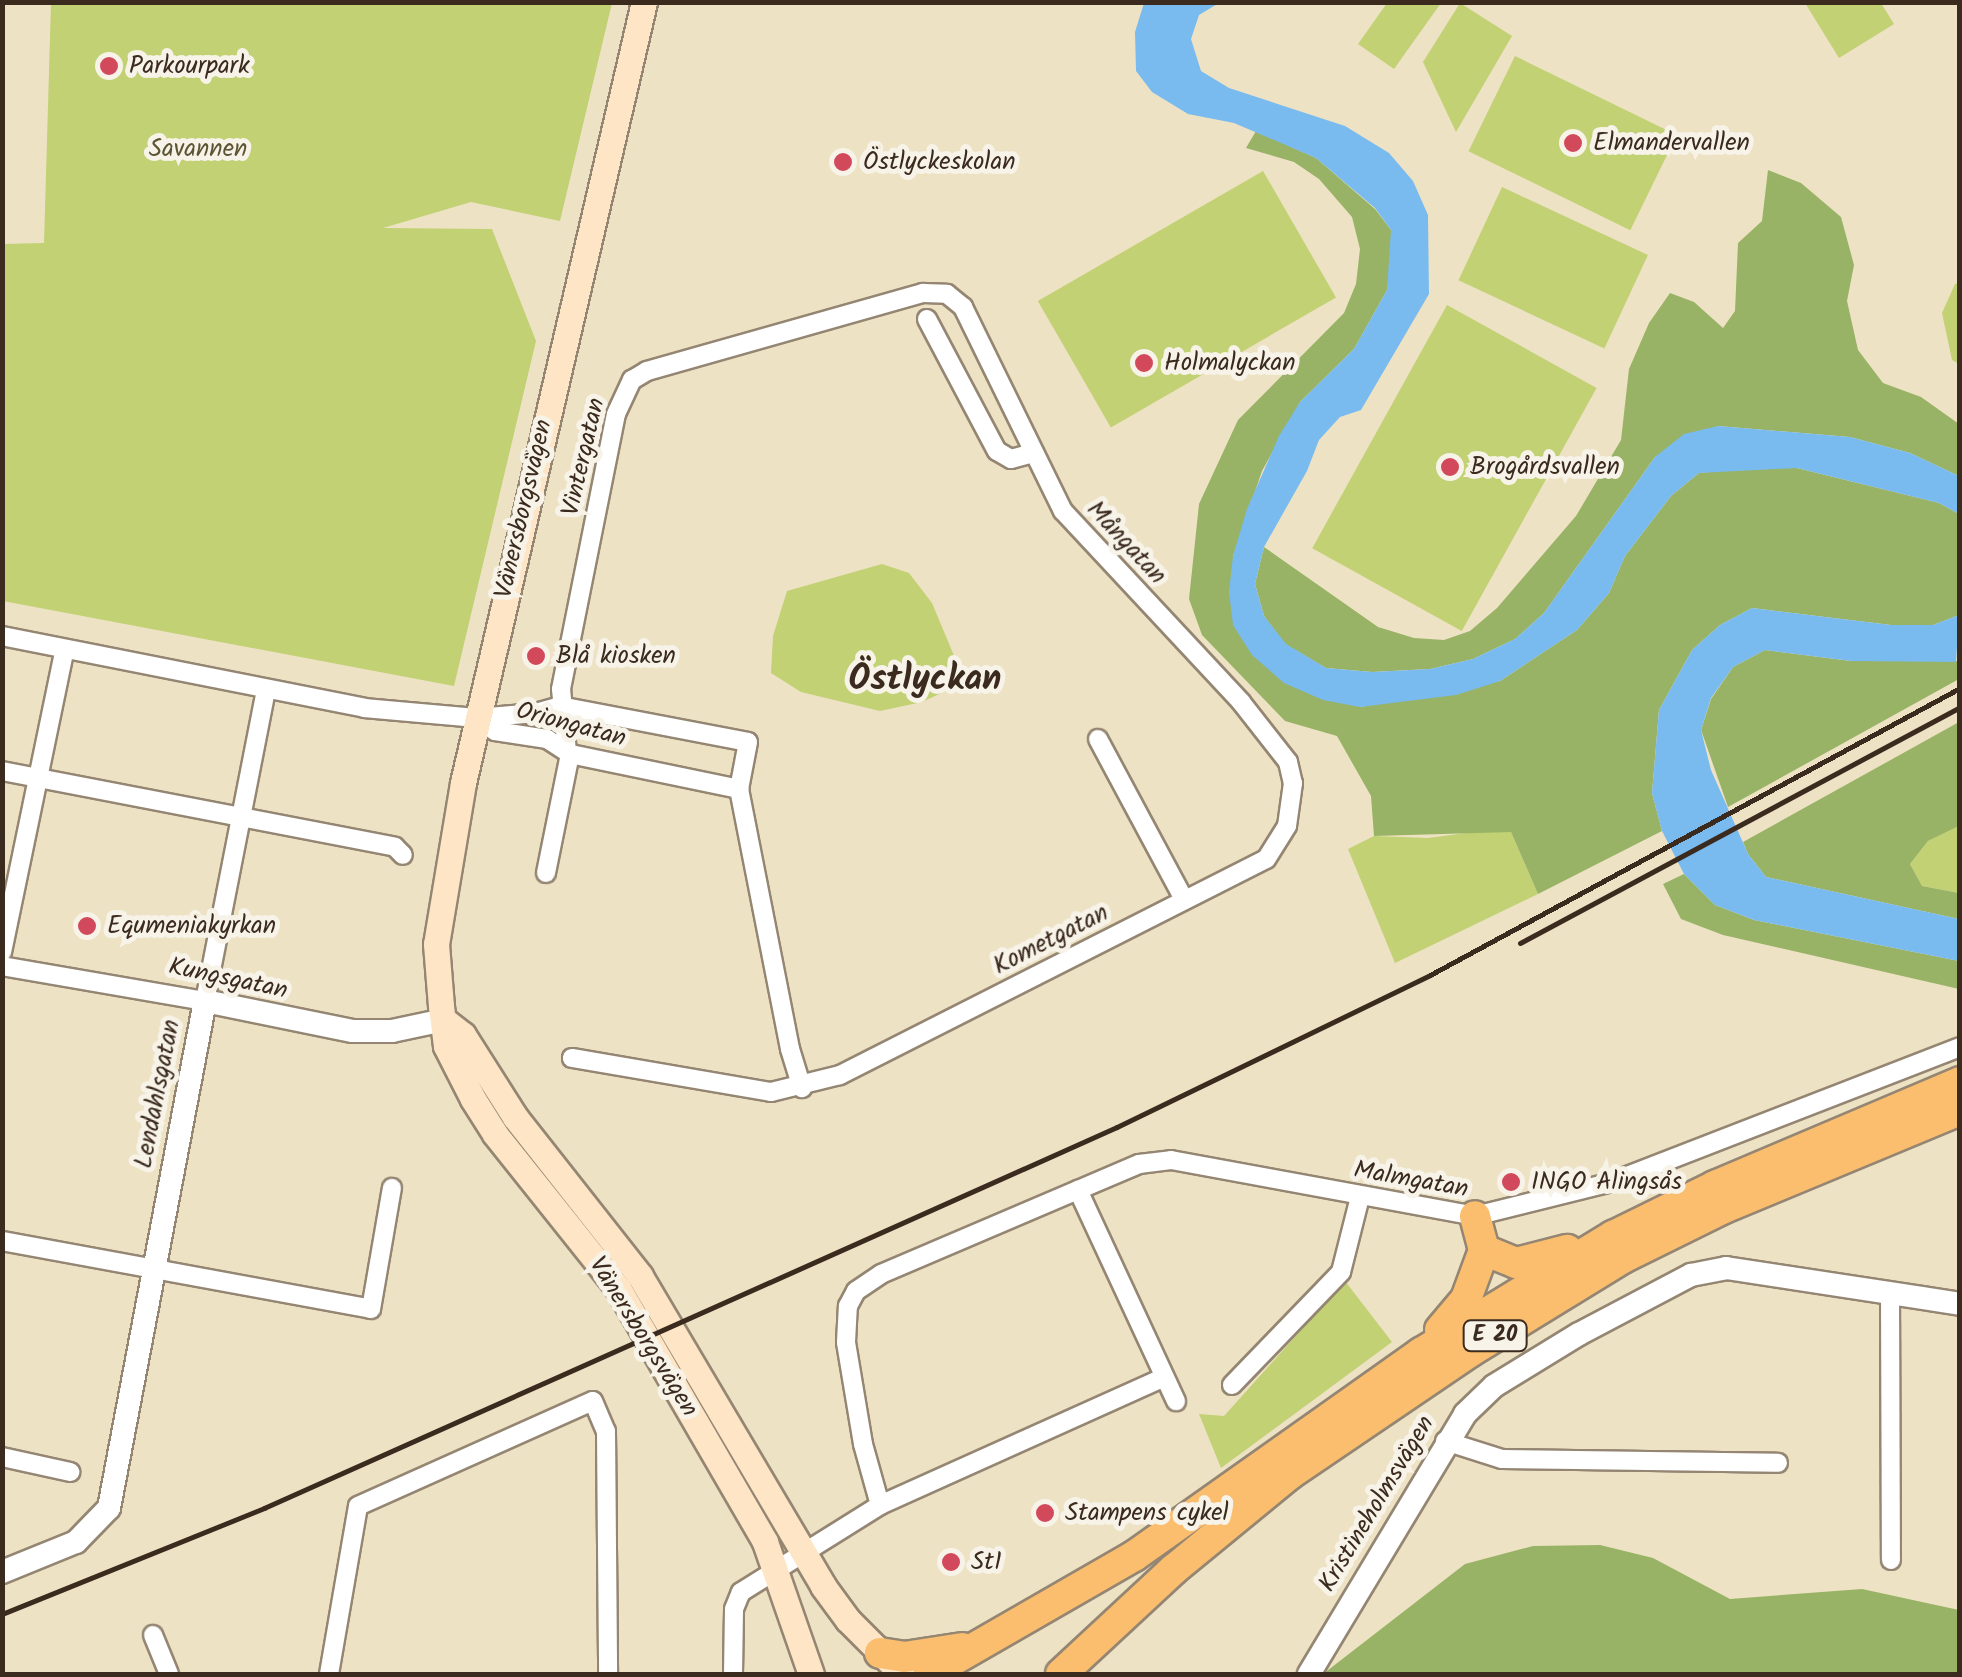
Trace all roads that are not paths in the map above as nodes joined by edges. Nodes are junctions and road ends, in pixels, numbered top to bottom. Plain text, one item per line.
1 (644, 2) edge
2 (947, 294) joint
3 (927, 319) dead end
4 (1034, 453) junction
5 (2, 636) edge
6 (64, 649) junction
7 (266, 691) junction
8 (560, 706) junction
9 (477, 718) junction
10 (1098, 739) dead end
11 (569, 753) junction
12 (2, 770) edge
13 (40, 778) junction
14 (738, 789) junction
15 (1293, 804) joint
16 (242, 817) junction
17 (403, 855) dead end
18 (546, 873) dead end
19 (1181, 894) dead end
20 (2, 952) edge
21 (2, 966) edge
22 (205, 1002) junction
23 (444, 1020) junction
24 (1960, 1048) edge
25 (572, 1058) dead end
26 (1960, 1082) edge
27 (802, 1088) junction
28 (1960, 1110) edge
29 (392, 1188) dead end
30 (1078, 1190) junction
31 (1360, 1197) junction
32 (1476, 1216) junction
33 (1613, 1236) junction
34 (2, 1241) edge
35 (1484, 1250) junction
36 (154, 1269) junction
37 (1890, 1294) junction
38 (1960, 1304) edge
39 (1421, 1353) junction
40 (1162, 1378) junction
41 (1232, 1385) dead end
42 (1176, 1401) dead end
43 (1445, 1441) junction
44 (2, 1457) edge
45 (1778, 1463) dead end
46 (70, 1472) dead end
47 (880, 1505) junction
48 (804, 1554) junction
49 (1891, 1560) dead end
50 (2, 1572) edge
51 (776, 1572) junction
52 (153, 1635) dead end
53 (980, 1646) junction
54 (880, 1653) junction
55 (169, 1674) edge
56 (329, 1674) edge
57 (608, 1674) edge
58 (733, 1674) edge
59 (810, 1674) edge
60 (902, 1674) edge
61 (929, 1674) edge
62 (1061, 1674) edge
63 (1309, 1674) edge

1 - 9 main road, Vänersborgsvägen
2 - 4 street, Mångatan
2 - 8 street, Vintergatan
3 - 4 street
4 - 15 street, Mångatan
5 - 6 street
6 - 7 street
6 - 13 street
7 - 9 street
7 - 16 street, Lendahlsgatan
8 - 9 street, Oriongatan
8 - 11 street, Vintergatan
8 - 14 street, Oriongatan
9 - 11 street, Oriongatan
9 - 23 main road, Vänersborgsvägen
10 - 19 street
11 - 14 street, Oriongatan
11 - 18 street
12 - 13 street
13 - 16 street
13 - 20 street
14 - 27 street, Oriongatan
15 - 27 street, Kometgatan
16 - 17 street
16 - 22 street, Lendahlsgatan
21 - 22 street, Kungsgatan
22 - 23 street, Kungsgatan
22 - 36 street, Lendahlsgatan
23 - 48 main road, Vänersborgsvägen
23 - 51 main road, Vänersborgsvägen
24 - 32 street, Malmgatan
25 - 27 street, Kometgatan
26 - 33 highway, E 20
28 - 62 highway, E 20
29 - 36 street
30 - 31 street, Malmgatan
30 - 40 street
30 - 47 street, Malmgatan
31 - 32 street, Malmgatan
31 - 41 street
32 - 35 highway
33 - 35 highway
33 - 39 highway, E 20
34 - 36 street
35 - 39 highway
36 - 50 street, Lendahlsgatan
37 - 38 street, Kristineholmsvägen
37 - 43 street, Kristineholmsvägen
37 - 49 street
39 - 53 highway, E 20
40 - 42 street
40 - 47 street
43 - 45 street
43 - 63 street, Kristineholmsvägen
44 - 46 street
47 - 48 street
48 - 51 street
48 - 54 main road, Vänersborgsvägen
51 - 58 street
51 - 59 main road, Vänersborgsvägen
52 - 55 street
53 - 54 highway
53 - 61 highway, E 20
54 - 60 main road, Vänersborgsvägen
56 - 57 street

